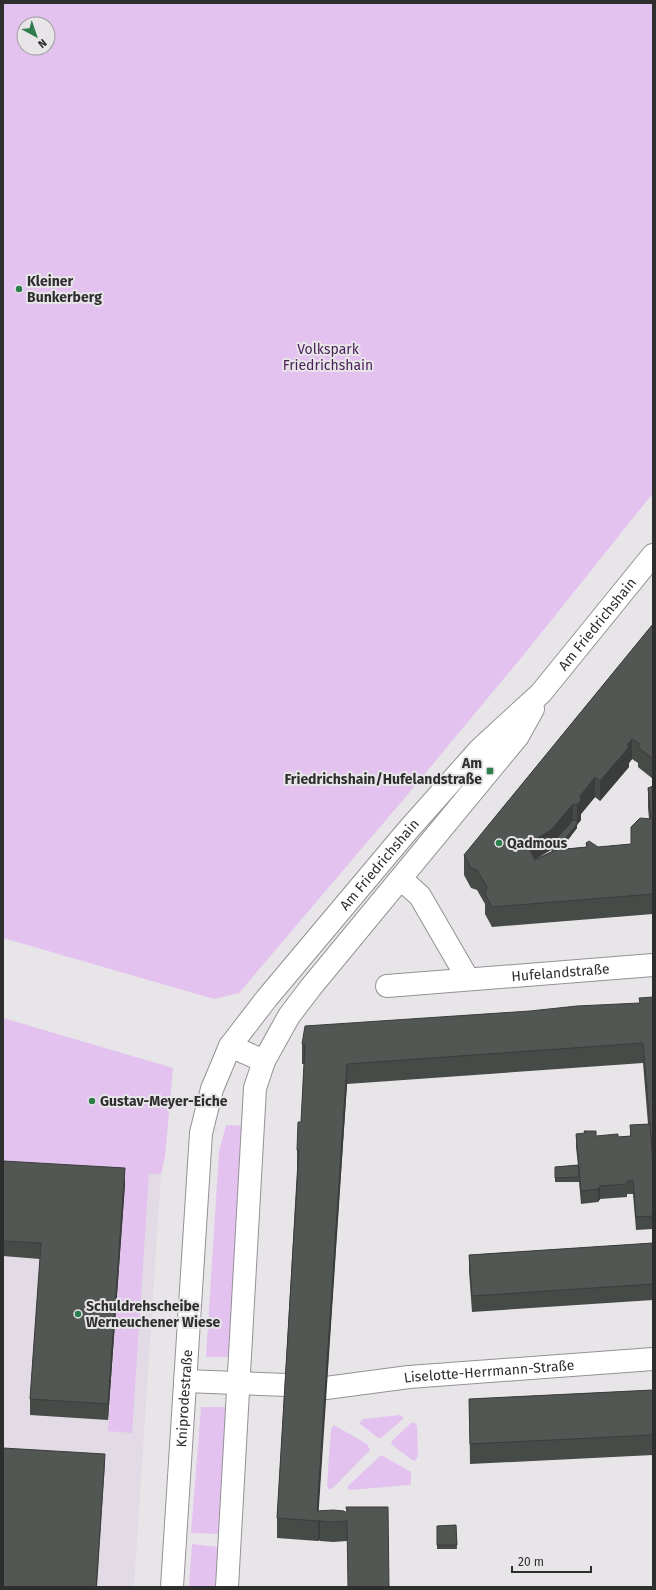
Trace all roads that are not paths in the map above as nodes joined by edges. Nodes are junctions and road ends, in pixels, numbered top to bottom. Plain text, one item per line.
1 (653, 555) edge
2 (541, 694) junction
3 (401, 879) junction
4 (653, 965) edge
5 (468, 979) junction
6 (387, 986) dead end
7 (230, 1046) junction
8 (264, 1061) junction
9 (653, 1360) edge
10 (185, 1381) junction
11 (239, 1382) junction
12 (287, 1385) edge
13 (326, 1388) edge
14 (172, 1587) edge
15 (226, 1587) edge

1 - 2 street, Am Friedrichshain
2 - 3 street, Am Friedrichshain
2 - 7 street, Am Friedrichshain
3 - 5 street
3 - 8 street, Am Friedrichshain
4 - 5 street, Hufelandstraße
5 - 6 street, Hufelandstraße
7 - 8 street
7 - 10 street, Kniprodestraße
8 - 11 street
9 - 13 street, Liselotte-Herrmann-Straße
10 - 11 street
10 - 14 street, Kniprodestraße
11 - 12 street
11 - 15 street

